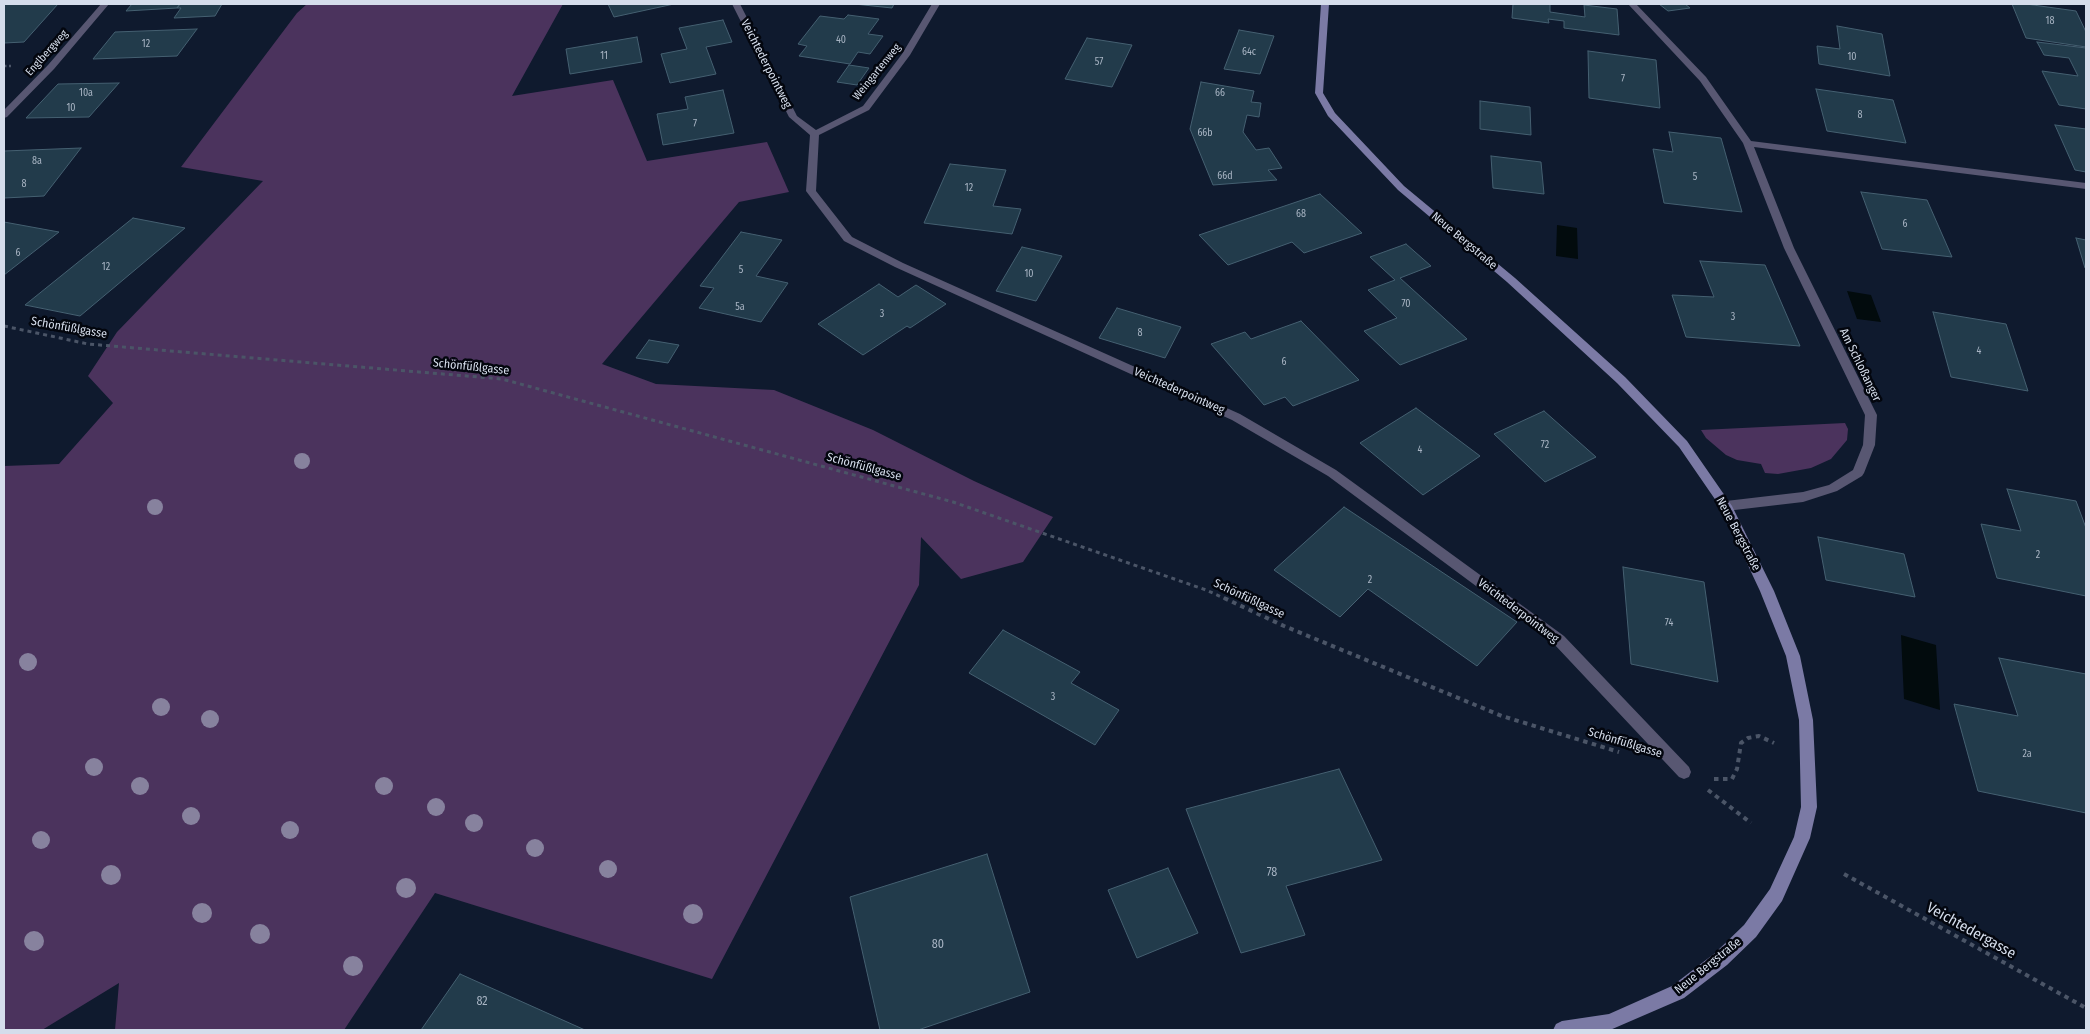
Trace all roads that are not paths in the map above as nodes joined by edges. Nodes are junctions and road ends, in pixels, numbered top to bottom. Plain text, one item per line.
1 (104, 4) edge
2 (736, 4) edge
3 (936, 4) edge
4 (1325, 4) edge
5 (1632, 4) edge
6 (4, 115) edge
7 (815, 134) junction
8 (1748, 142) junction
9 (2086, 186) edge
10 (1726, 506) junction
11 (1684, 772) road end
12 (1562, 1030) edge

1 - 6 street, Englbergweg
2 - 7 street, Veichtederpointweg
3 - 7 street, Weingartenweg
4 - 10 street, Neue Bergstraße
5 - 8 street, Am Schloßanger
7 - 11 street, Veichtederpointweg
8 - 9 street
8 - 10 street, Am Schloßanger
10 - 12 street, Neue Bergstraße

